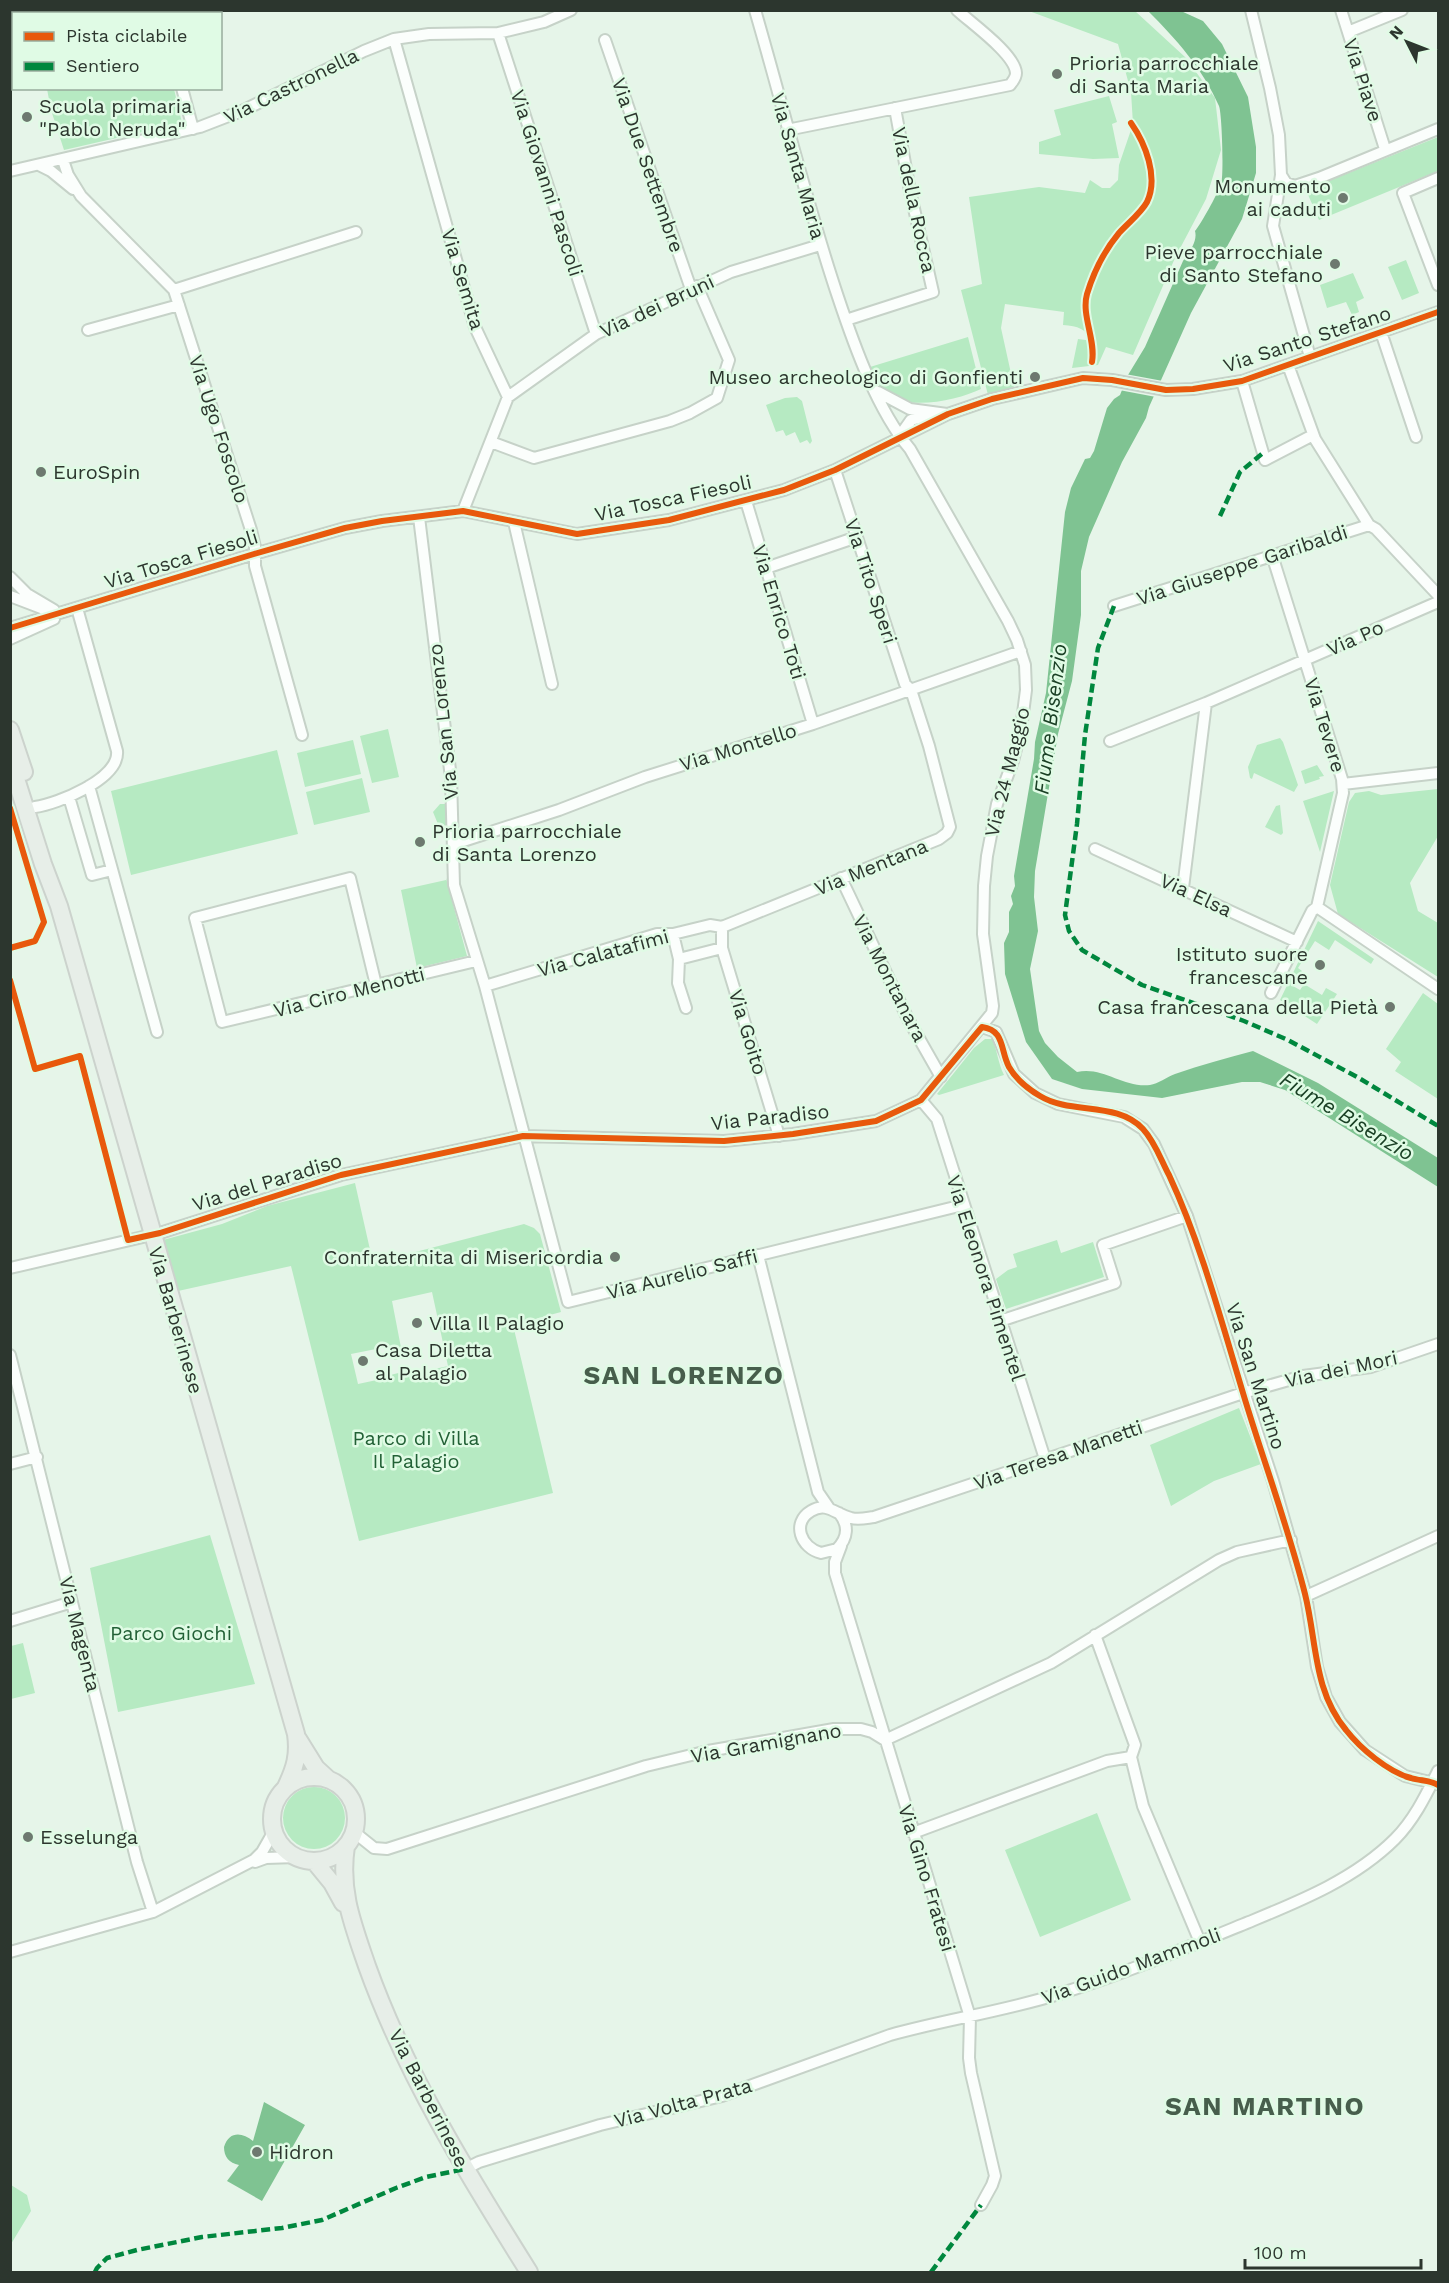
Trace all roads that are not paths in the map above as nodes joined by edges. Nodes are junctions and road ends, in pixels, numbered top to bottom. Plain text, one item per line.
1 (540, 10) edge
2 (571, 10) edge
3 (755, 10) edge
4 (957, 10) edge
5 (1251, 10) edge
6 (1341, 10) edge
7 (1402, 10) edge
8 (544, 22) junction
9 (1348, 32) junction
10 (498, 33) junction
11 (394, 39) junction
12 (605, 40) dead end
13 (183, 90) edge
14 (895, 108) junction
15 (193, 129) junction
16 (1438, 129) edge
17 (787, 130) junction
18 (1385, 149) junction
19 (63, 160) junction
20 (39, 165) junction
21 (10, 171) edge
22 (1281, 175) junction
23 (1438, 178) edge
24 (81, 196) junction
25 (356, 232) dead end
26 (820, 245) junction
27 (1438, 285) edge
28 (694, 288) junction
29 (174, 290) junction
30 (179, 305) junction
31 (1438, 312) edge
32 (846, 320) junction
33 (88, 330) dead end
34 (1381, 332) junction
35 (596, 334) junction
36 (1310, 357) junction
37 (1288, 365) junction
38 (1242, 381) junction
39 (875, 391) junction
40 (508, 397) junction
41 (948, 414) junction
42 (899, 437) junction
43 (1314, 437) junction
44 (1416, 437) dead end
45 (491, 441) junction
46 (835, 470) junction
47 (746, 501) junction
48 (463, 511) junction
49 (419, 517) junction
50 (514, 522) junction
51 (1369, 525) junction
52 (857, 537) junction
53 (254, 554) junction
54 (1272, 555) junction
55 (766, 568) junction
56 (10, 577) edge
57 (1438, 595) edge
58 (10, 596) edge
59 (1438, 602) edge
60 (1114, 606) dead end
61 (77, 608) junction
62 (58, 611) junction
63 (10, 628) edge
64 (10, 639) edge
65 (1021, 651) junction
66 (1305, 660) junction
67 (552, 684) dead end
68 (911, 690) junction
69 (1206, 703) junction
70 (813, 724) junction
71 (10, 730) edge
72 (302, 735) dead end
73 (1110, 741) dead end
74 (10, 760) edge
75 (1438, 773) edge
76 (1343, 784) junction
77 (89, 786) junction
78 (69, 797) junction
79 (35, 807) junction
80 (454, 844) junction
81 (1095, 849) dead end
82 (112, 870) junction
83 (841, 878) junction
84 (1183, 888) junction
85 (59, 906) junction
86 (1317, 907) junction
87 (722, 927) junction
88 (673, 934) junction
89 (1297, 942) junction
90 (722, 948) junction
91 (679, 959) junction
92 (476, 961) junction
93 (376, 985) junction
94 (485, 986) junction
95 (1438, 989) edge
96 (1271, 993) dead end
97 (686, 1008) dead end
98 (982, 1027) junction
99 (157, 1032) dead end
100 (941, 1077) junction
101 (921, 1100) junction
102 (523, 1136) junction
103 (779, 1136) junction
104 (963, 1205) junction
105 (1187, 1216) junction
106 (152, 1236) junction
107 (758, 1255) junction
108 (10, 1268) edge
109 (1000, 1321) junction
110 (1438, 1344) edge
111 (10, 1355) edge
112 (1243, 1393) junction
113 (37, 1456) junction
114 (1045, 1460) junction
115 (10, 1464) edge
116 (818, 1492) junction
117 (812, 1510) junction
118 (834, 1510) junction
119 (874, 1517) junction
120 (1438, 1536) edge
121 (1291, 1540) junction
122 (843, 1542) junction
123 (815, 1552) junction
124 (835, 1573) junction
125 (1306, 1596) junction
126 (72, 1602) junction
127 (10, 1621) edge
128 (1095, 1635) junction
129 (296, 1734) junction
130 (885, 1740) junction
131 (1131, 1757) junction
132 (1438, 1771) edge
133 (1412, 1778) junction
134 (328, 1779) junction
135 (1436, 1783) edge
136 (286, 1787) junction
137 (1424, 1800) junction
138 (274, 1831) junction
139 (913, 1833) junction
140 (350, 1839) junction
141 (296, 1857) junction
142 (314, 1861) junction
143 (243, 1867) junction
144 (153, 1912) junction
145 (349, 1914) junction
146 (1200, 1942) junction
147 (10, 1952) edge
148 (970, 2017) junction
149 (465, 2169) junction
150 (981, 2205) dead end
151 (529, 2272) edge

1 - 8 street
2 - 8 street, Via Castronella
3 - 17 street, Via Santa Maria
4 - 14 street
5 - 22 street
6 - 9 street, Via Piave
7 - 9 street
8 - 10 street, Via Castronella
9 - 18 street, Via Piave
10 - 11 street, Via Castronella
10 - 35 street, Via Giovanni Pascoli
11 - 15 street, Via Castronella
11 - 40 street, Via Semita
12 - 28 street, Via Due Settembre
13 - 15 street
14 - 17 street
14 - 32 street, Via della Rocca
15 - 19 street, Via Castronella
16 - 18 street
17 - 26 street, Via Santa Maria
18 - 22 street
19 - 20 street, Via Castronella
19 - 24 street, Via Ugo Foscolo
20 - 21 street, Via Castronella
20 - 24 street, Via Ugo Foscolo
22 - 36 street
23 - 27 street
24 - 29 street, Via Ugo Foscolo
25 - 29 street
26 - 28 street, Via dei Bruni
26 - 32 street, Via Santa Maria
28 - 35 street, Via dei Bruni
28 - 45 street, Via Due Settembre
29 - 30 street, Via Ugo Foscolo
30 - 33 street
30 - 53 street, Via Ugo Foscolo
31 - 34 street, Via Santo Stefano
32 - 39 street, Via Santa Maria
34 - 36 street, Via Santo Stefano
34 - 44 street
35 - 40 street, Via dei Bruni
36 - 37 street, Via Santo Stefano
37 - 38 street, Via Santo Stefano
37 - 43 street
38 - 41 street, Via Santo Stefano
38 - 43 street
39 - 41 street
39 - 42 street, Via 24 Maggio
40 - 45 street
41 - 42 street, Via Tosca Fiesoli
42 - 46 street, Via Tosca Fiesoli
42 - 65 street, Via 24 Maggio
43 - 51 street
45 - 48 street
46 - 47 street, Via Tosca Fiesoli
46 - 52 street, Via Tito Speri
47 - 50 street, Via Tosca Fiesoli
47 - 55 street, Via Enrico Toti
48 - 49 street, Via Tosca Fiesoli
48 - 50 street, Via Tosca Fiesoli
49 - 53 street, Via Tosca Fiesoli
49 - 80 street, Via San Lorenzo
50 - 67 street
51 - 54 street, Via Giuseppe Garibaldi
51 - 57 street
52 - 55 street
52 - 68 street, Via Tito Speri
53 - 61 street, Via Tosca Fiesoli
53 - 72 street, Via Tosca Fiesoli
54 - 60 street, Via Giuseppe Garibaldi
54 - 66 street, Via Tevere
55 - 70 street, Via Enrico Toti
56 - 62 street
58 - 62 street, Via Tosca Fiesoli
59 - 66 street, Via Po
61 - 62 street, Via Tosca Fiesoli
61 - 77 street
62 - 63 street, Via Tosca Fiesoli
62 - 64 street, Via Tosca Fiesoli
65 - 68 street, Via Montello
65 - 98 street, Via 24 Maggio
66 - 69 street, Via Po
66 - 76 street, Via Tevere
68 - 70 street, Via Montello
68 - 83 street, Via Mentana
69 - 73 street, Via Po
69 - 84 street
70 - 80 street, Via Montello
71 - 79 main road, Via Barberinese
74 - 85 main road, Via Barberinese
75 - 76 street
76 - 86 street, Via Tevere
77 - 78 street
77 - 82 street
78 - 79 street
78 - 82 street
79 - 85 main road, Via Barberinese
80 - 92 street, Via San Lorenzo
81 - 84 street, Via Elsa
82 - 99 street
83 - 87 street, Via Mentana
83 - 100 street, Via Montanara
84 - 89 street, Via Elsa
85 - 106 main road, Via Barberinese
86 - 89 street, Via Tevere
86 - 95 street
87 - 88 street, Via Calatafimi
87 - 90 street, Via Goito
88 - 91 street
88 - 94 street, Via Calatafimi
89 - 96 street, Via Tevere
90 - 91 street
90 - 103 street, Via Goito
91 - 97 street
92 - 93 street, Via Ciro Menotti
92 - 94 street, Via San Lorenzo
93 - 93 street, Via Ciro Menotti
94 - 102 street, Via San Lorenzo
98 - 100 street, Via Paradiso
98 - 105 street, Via San Martino
100 - 101 street, Via Paradiso
101 - 103 street, Via Paradiso
101 - 104 street, Via Eleonora Pimentel
102 - 103 street, Via Paradiso
102 - 106 street, Via del Paradiso
102 - 107 street, Via Aurelio Saffi
104 - 107 street, Via Aurelio Saffi
104 - 109 street, Via Eleonora Pimentel
105 - 109 street
105 - 112 street, Via San Martino
106 - 108 street, Via del Paradiso
106 - 129 main road, Via Barberinese
107 - 116 street
109 - 114 street, Via Eleonora Pimentel
110 - 112 street, Via dei Mori
111 - 113 street, Via Magenta
112 - 114 street, Via Teresa Manetti
112 - 121 street, Via San Martino
113 - 115 street
113 - 126 street, Via Magenta
114 - 119 street, Via Teresa Manetti
116 - 117 street
116 - 118 street
117 - 118 street, Via Teresa Manetti
117 - 123 street
118 - 119 street, Via Teresa Manetti
118 - 122 street
119 - 122 street, Via Teresa Manetti
120 - 125 street
121 - 125 street, Via San Martino
121 - 128 street
122 - 123 street, Via Teresa Manetti
122 - 124 street
123 - 124 street
124 - 130 street, Via Gino Fratesi
125 - 133 street, Via San Martino
126 - 127 street
126 - 144 street, Via Magenta
128 - 130 street
128 - 131 street
129 - 134 main road, Via Barberinese
129 - 136 main road, Via Barberinese
130 - 139 street, Via Gino Fratesi
130 - 140 street, Via Gramignano
131 - 139 street
131 - 146 street
132 - 135 street, Via Guido Mammoli
133 - 135 street, Via San Martino
133 - 137 street
134 - 136 main road
134 - 140 main road, Via Barberinese
135 - 137 street, Via Guido Mammoli
136 - 138 main road, Via Barberinese
137 - 146 street, Via Guido Mammoli
138 - 141 main road
138 - 143 street
139 - 148 street, Via Gino Fratesi
140 - 142 main road
140 - 145 main road, Via Barberinese
141 - 142 main road
141 - 143 street
142 - 145 main road, Via Barberinese
143 - 144 street
144 - 147 street
145 - 149 main road, Via Barberinese
146 - 148 street, Via Guido Mammoli
148 - 149 street, Via Volta Prata
148 - 150 street
149 - 151 main road, Via Barberinese

